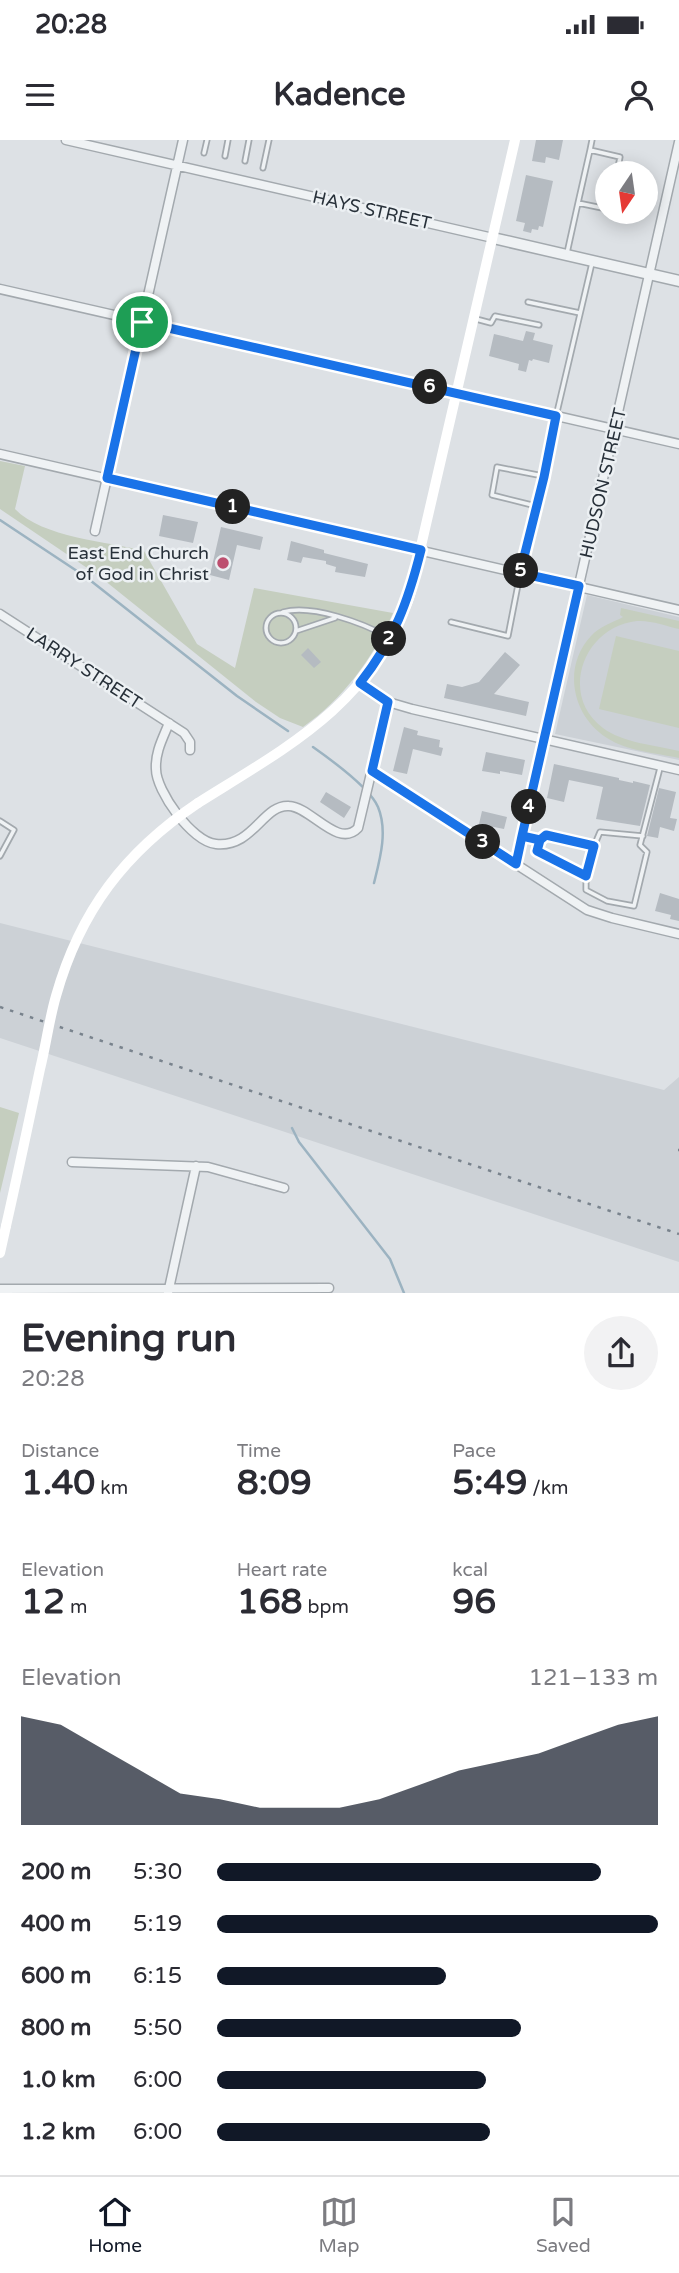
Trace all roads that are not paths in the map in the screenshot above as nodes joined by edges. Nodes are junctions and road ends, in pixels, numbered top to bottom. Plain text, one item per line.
1 (66, 140) edge
2 (183, 140) edge
3 (207, 140) edge
4 (228, 140) edge
5 (249, 140) edge
6 (269, 140) edge
7 (515, 140) edge
8 (592, 140) edge
9 (679, 142) edge
10 (590, 150) junction
11 (204, 153) dead end
12 (225, 156) dead end
13 (245, 161) dead end
14 (619, 161) edge
15 (177, 166) junction
16 (262, 168) dead end
17 (578, 203) junction
18 (595, 207) edge
19 (493, 238) junction
20 (566, 255) junction
21 (592, 261) junction
22 (649, 274) junction
23 (679, 281) edge
24 (0, 289) edge
25 (528, 302) dead end
26 (580, 313) junction
27 (474, 319) junction
28 (142, 322) junction
29 (539, 325) dead end
30 (456, 393) junction
31 (556, 416) junction
32 (615, 429) junction
33 (679, 444) edge
34 (0, 454) edge
35 (544, 477) junction
36 (107, 478) junction
37 (536, 506) junction
38 (95, 531) dead end
39 (421, 550) junction
40 (520, 573) junction
41 (579, 586) junction
42 (679, 610) edge
43 (283, 612) junction
44 (0, 614) edge
45 (337, 617) junction
46 (451, 622) dead end
47 (296, 631) junction
48 (390, 638) junction
49 (360, 683) junction
50 (388, 702) junction
51 (169, 723) junction
52 (545, 740) junction
53 (190, 750) dead end
54 (661, 766) junction
55 (679, 770) edge
56 (372, 771) junction
57 (0, 821) edge
58 (522, 836) junction
59 (643, 836) junction
60 (540, 840) junction
61 (594, 846) junction
62 (0, 856) edge
63 (516, 864) junction
64 (586, 876) junction
65 (679, 934) edge
66 (72, 1162) dead end
67 (196, 1166) junction
68 (284, 1188) dead end
69 (0, 1253) edge
70 (329, 1288) dead end
71 (0, 1289) edge
72 (168, 1290) edge

1 - 15 street, HAYS STREET
2 - 15 street
3 - 11 lane
4 - 12 lane
5 - 13 lane
6 - 16 lane
7 - 19 main road
8 - 10 lane
9 - 22 street, HUDSON STREET
10 - 14 lane
10 - 17 lane
15 - 19 street, HAYS STREET
15 - 28 street
17 - 18 lane
17 - 20 lane
19 - 20 street, HAYS STREET
19 - 27 main road
20 - 21 street, HAYS STREET
21 - 22 street, HAYS STREET
21 - 26 lane
22 - 23 street, HAYS STREET
22 - 32 street, HUDSON STREET
24 - 28 street
25 - 26 lane
26 - 31 lane
27 - 29 lane
27 - 30 main road
28 - 30 street
28 - 36 street
30 - 31 street
30 - 39 main road
31 - 32 street
31 - 35 lane
32 - 33 street
32 - 41 street, HUDSON STREET
34 - 36 street
35 - 37 lane
35 - 37 lane
36 - 38 street
36 - 39 street
37 - 40 lane
39 - 40 street
39 - 48 main road
40 - 41 street
40 - 46 lane
41 - 42 street
41 - 52 street, HUDSON STREET
43 - 45 lane
43 - 47 lane
43 - 47 lane
44 - 51 street, LARRY STREET
45 - 47 lane
45 - 48 lane
48 - 49 main road
49 - 50 street
49 - 69 main road, bridge
50 - 52 street
50 - 56 street
51 - 53 street, LARRY STREET
51 - 56 street
52 - 54 street
52 - 58 street, HUDSON STREET
54 - 55 street
54 - 59 lane
56 - 63 street
57 - 62 lane
58 - 60 lane
58 - 63 street, HUDSON STREET
59 - 61 lane
59 - 64 lane
60 - 61 lane
60 - 64 lane
61 - 64 lane
63 - 65 street
66 - 67 street
67 - 68 street
67 - 72 street
70 - 72 street
71 - 72 street

